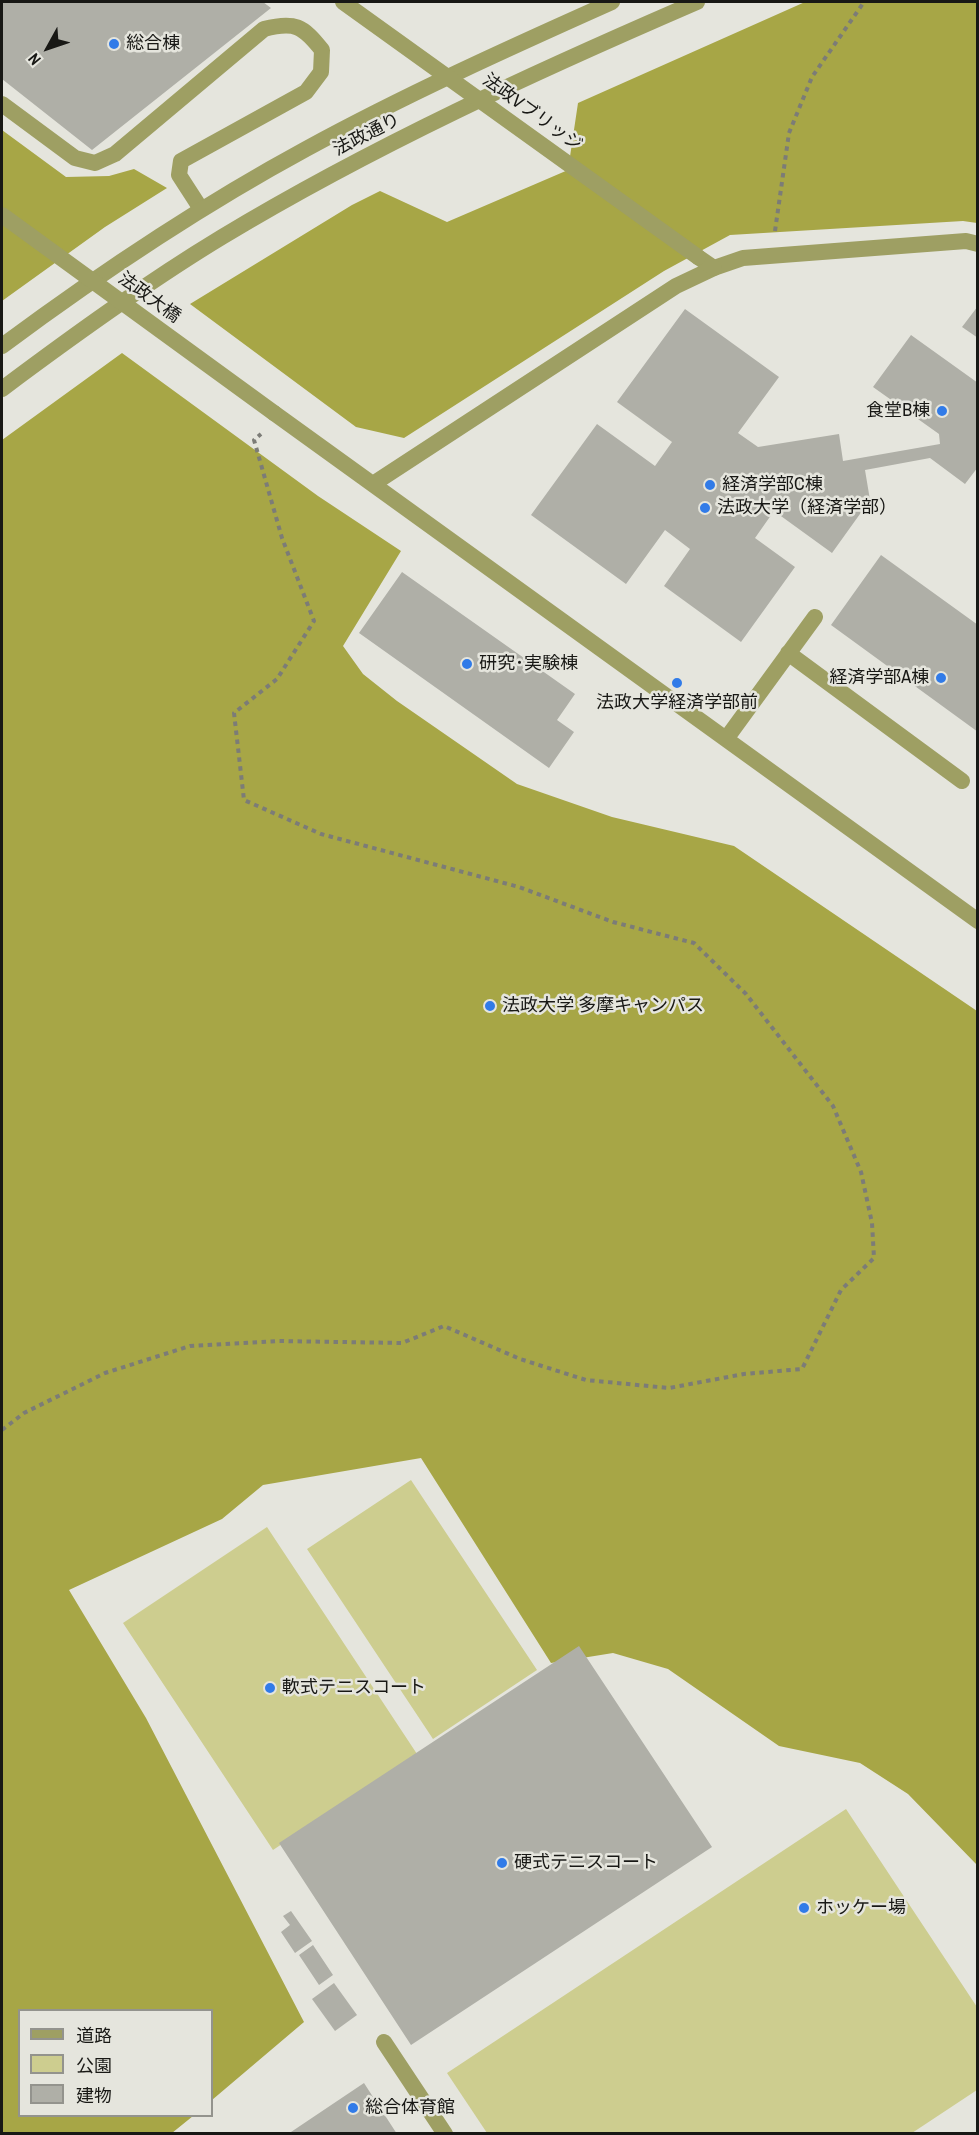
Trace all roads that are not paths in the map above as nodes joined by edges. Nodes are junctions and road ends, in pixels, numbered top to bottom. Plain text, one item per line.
1 (343, 2) edge
2 (612, 2) edge
3 (697, 2) edge
4 (2, 104) edge
5 (201, 209) junction
6 (2, 215) edge
7 (978, 244) edge
8 (714, 268) junction
9 (2, 346) edge
10 (2, 388) edge
11 (373, 484) junction
12 (815, 617) dead end
13 (788, 653) junction
14 (726, 739) junction
15 (962, 781) dead end
16 (978, 921) edge
17 (384, 2042) dead end
18 (445, 2133) edge

1 - 8 street, 法政Vブリッジ, bridge
2 - 5 street, 法政通り
3 - 10 street, 法政通り
4 - 5 street
5 - 9 street, 法政通り
6 - 11 street, 法政大橋, bridge
7 - 8 street
8 - 11 street
11 - 14 street, 法政大橋
12 - 13 street
13 - 14 street
13 - 15 street
14 - 16 street, 法政大橋
17 - 18 street

